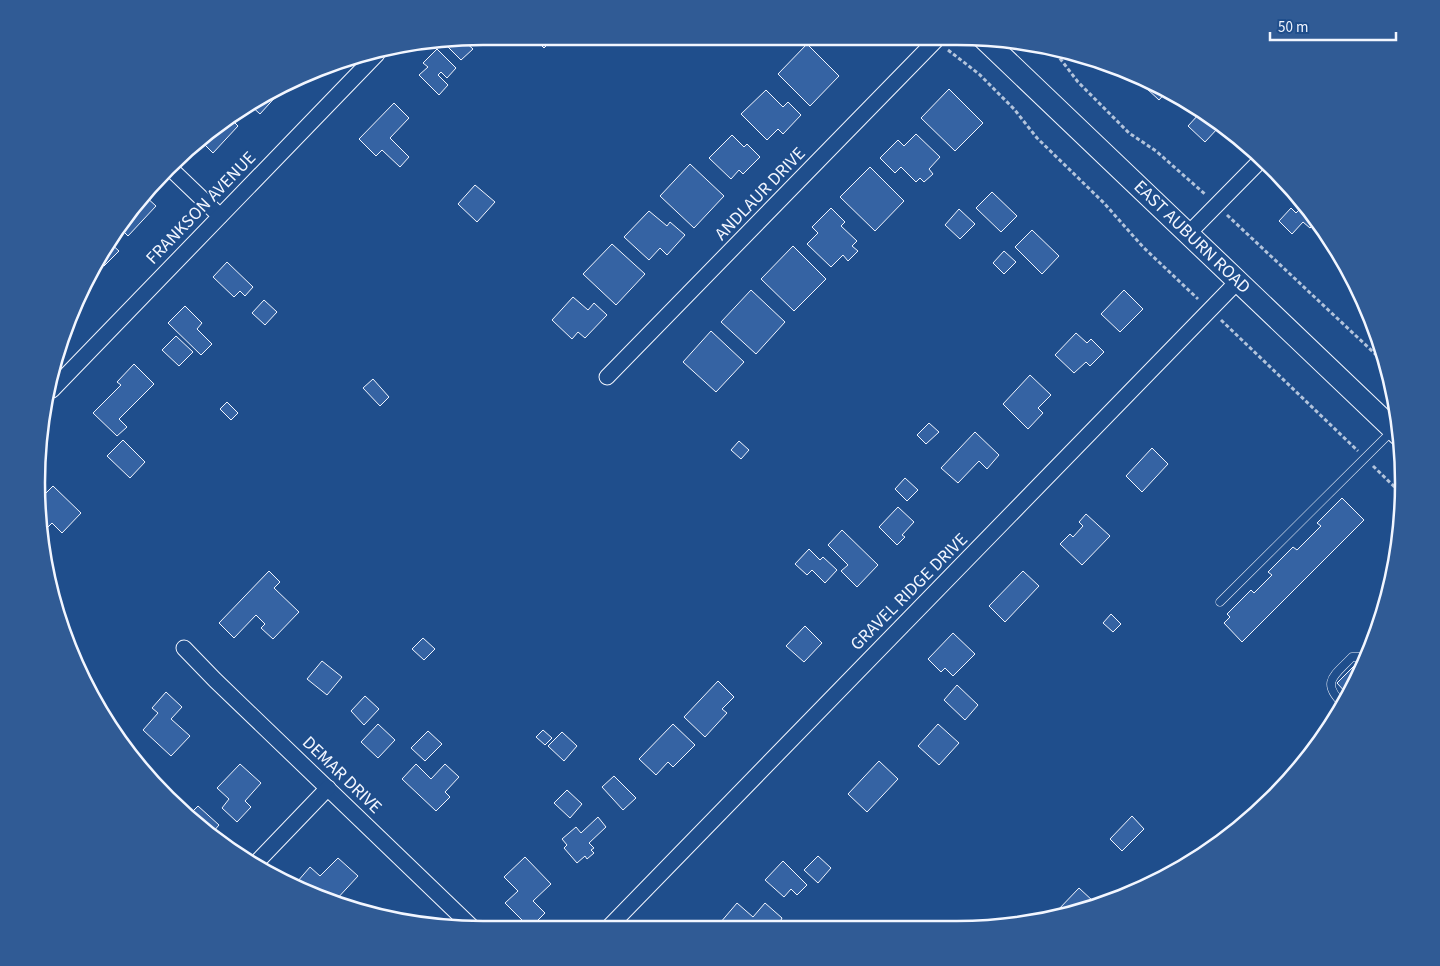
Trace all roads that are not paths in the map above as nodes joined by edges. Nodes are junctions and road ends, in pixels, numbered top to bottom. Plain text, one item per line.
1 (941, 45) edge
2 (992, 47) edge
3 (372, 60) edge
4 (1257, 164) edge
5 (174, 172) edge
6 (220, 216) junction
7 (1188, 234) junction
8 (1238, 281) junction
9 (607, 378) dead end
10 (56, 386) edge
11 (1391, 427) edge
12 (1392, 436) edge
13 (1220, 602) dead end
14 (184, 648) dead end
15 (1359, 657) edge
16 (1338, 699) edge
17 (328, 788) junction
18 (260, 859) edge
19 (465, 920) edge
20 (615, 921) edge

1 - 9 street, ANDLAUR DRIVE
2 - 7 main road, EAST AUBURN ROAD
3 - 6 street, FRANKSON AVENUE
4 - 7 street
5 - 6 street
6 - 10 street, FRANKSON AVENUE
7 - 8 main road, EAST AUBURN ROAD
8 - 11 main road, EAST AUBURN ROAD
8 - 20 street, GRAVEL RIDGE DRIVE
12 - 13 lane
14 - 17 street, DEMAR DRIVE
15 - 16 lane
17 - 18 street
17 - 19 street, DEMAR DRIVE

